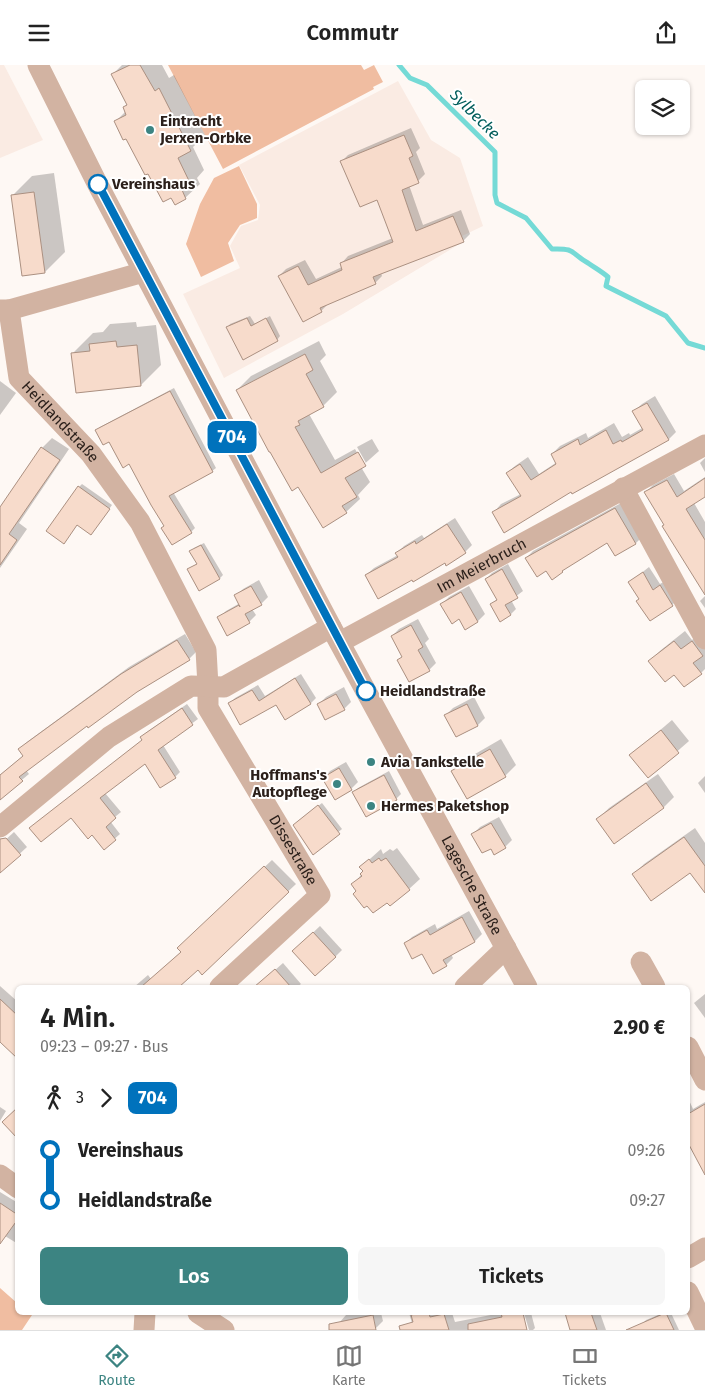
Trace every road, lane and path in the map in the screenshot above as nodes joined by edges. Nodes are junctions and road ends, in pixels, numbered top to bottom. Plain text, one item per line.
1 (38, 65) edge
2 (144, 272) junction
3 (4, 310) edge
4 (705, 445) edge
5 (623, 488) junction
6 (336, 634) junction
7 (705, 639) edge
8 (208, 686) junction
9 (0, 827) edge
10 (506, 948) junction
11 (641, 962) dead end
12 (222, 985) edge
13 (467, 985) edge
14 (526, 985) edge
15 (654, 985) edge
16 (690, 1051) edge
17 (705, 1080) edge
18 (705, 1248) edge
19 (690, 1257) edge
20 (690, 1297) edge
21 (145, 1315) edge
22 (201, 1315) edge
23 (705, 1327) edge
24 (144, 1330) edge
25 (224, 1330) edge

1 - 2 street, Lagesche Straße
2 - 3 street
2 - 6 street, Lagesche Straße
3 - 8 street, Heidlandstraße
4 - 5 street, Im Meierbruch
5 - 6 street, Im Meierbruch
5 - 7 street
6 - 8 street
6 - 10 street, Lagesche Straße
8 - 9 street
8 - 12 street, Dissestraße
10 - 13 street
10 - 14 street, Lagesche Straße
11 - 15 street
16 - 17 street
18 - 19 street
20 - 23 street
21 - 24 street
22 - 25 street

